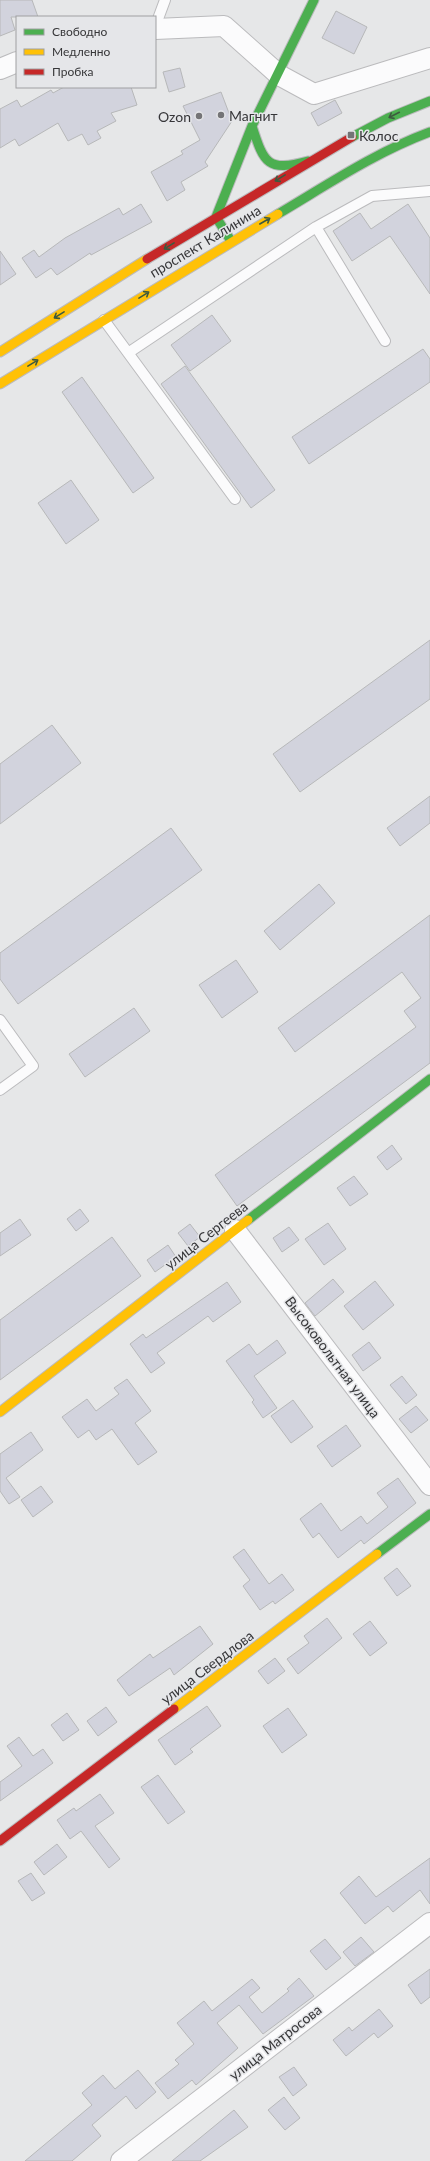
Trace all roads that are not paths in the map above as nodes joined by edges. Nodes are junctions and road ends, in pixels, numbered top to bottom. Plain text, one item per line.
1 (165, 0) edge
2 (314, 0) edge
3 (156, 25) edge
4 (156, 28) edge
5 (430, 58) edge
6 (16, 62) edge
7 (0, 69) edge
8 (279, 75) junction
9 (430, 101) edge
10 (252, 126) junction
11 (430, 132) edge
12 (309, 161) junction
13 (430, 191) edge
14 (216, 216) junction
15 (316, 227) junction
16 (231, 240) junction
17 (104, 320) junction
18 (385, 341) dead end
19 (0, 352) edge
20 (128, 354) junction
21 (0, 384) edge
22 (235, 499) dead end
23 (0, 1020) edge
24 (430, 1079) edge
25 (0, 1090) edge
26 (235, 1230) junction
27 (0, 1412) edge
28 (430, 1485) edge
29 (430, 1514) edge
30 (0, 1841) edge
31 (430, 1923) edge
32 (121, 2161) edge

1 - 3 lane
2 - 8 main road
4 - 8 street
5 - 8 street
6 - 7 street
8 - 10 main road
9 -> 12 main road, проспект Калинина
10 - 12 main road, проспект Калинина
10 - 14 main road
16 -> 11 main road, проспект Калинина
12 -> 14 main road, проспект Калинина
13 - 15 lane
14 - 16 main road
14 -> 19 main road, проспект Калинина
15 - 18 lane
15 - 20 lane
17 -> 16 main road, проспект Калинина
17 - 20 lane
21 -> 17 main road, проспект Калинина
20 - 22 lane
23 - 25 lane
24 - 26 main road, улица Сергеева
26 - 27 main road, улица Сергеева
26 - 28 street, Высоковольтная улица
29 - 30 main road, улица Свердлова
31 - 32 street, улица Матросова

